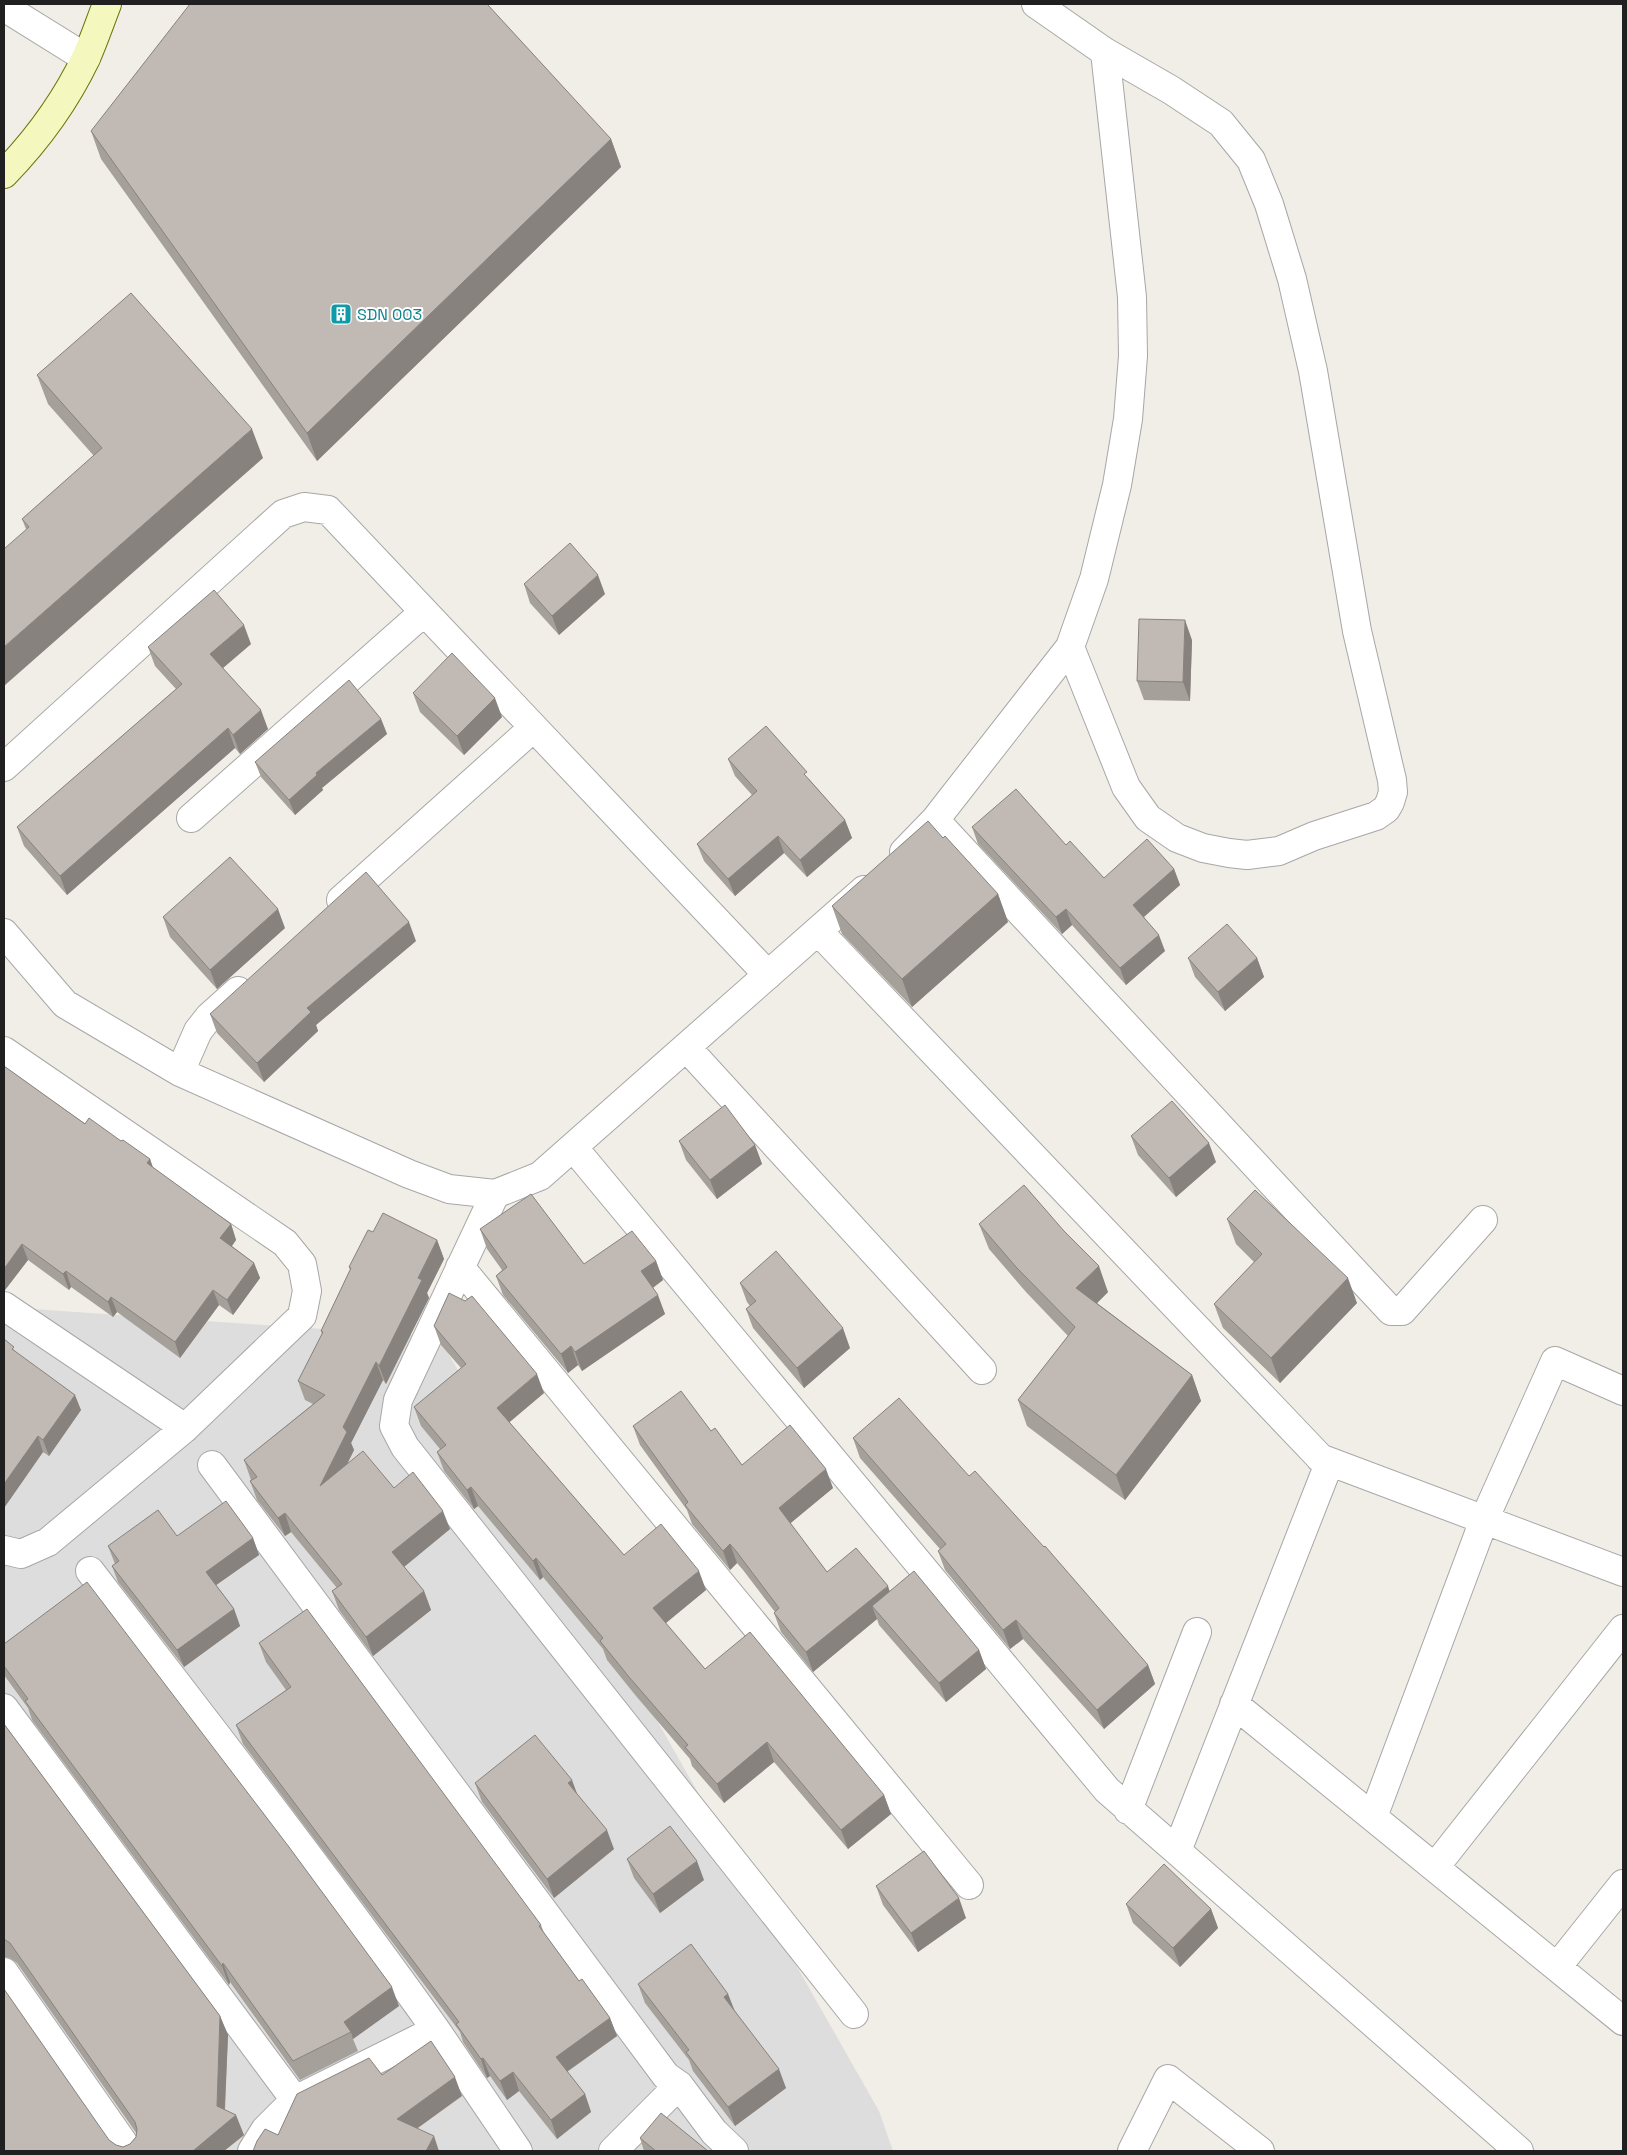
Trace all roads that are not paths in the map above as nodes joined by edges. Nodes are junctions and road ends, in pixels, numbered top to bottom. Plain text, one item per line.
1 (107, 4) edge
2 (1036, 4) edge
3 (4, 7) edge
4 (1105, 52) junction
5 (86, 58) junction
6 (4, 174) edge
7 (424, 612) junction
8 (1070, 647) junction
9 (533, 728) junction
10 (4, 767) edge
11 (191, 818) dead end
12 (935, 820) junction
13 (320, 918) edge
14 (818, 931) junction
15 (4, 932) edge
16 (768, 975) junction
17 (254, 978) edge
18 (686, 1046) junction
19 (4, 1051) edge
20 (180, 1072) junction
21 (573, 1147) junction
22 (494, 1194) junction
23 (1483, 1220) dead end
24 (460, 1267) junction
25 (4, 1306) edge
26 (982, 1370) dead end
27 (1623, 1391) edge
28 (184, 1428) junction
29 (1320, 1458) junction
30 (212, 1464) dead end
31 (1484, 1520) junction
32 (4, 1550) edge
33 (90, 1571) dead end
34 (1623, 1572) edge
35 (1623, 1628) edge
36 (1197, 1632) dead end
37 (1234, 1704) junction
38 (4, 1708) edge
39 (1128, 1810) junction
40 (1373, 1817) junction
41 (1177, 1851) junction
42 (1435, 1867) junction
43 (1623, 1884) edge
44 (969, 1885) dead end
45 (1557, 1967) junction
46 (4, 1972) edge
47 (854, 2014) dead end
48 (1623, 2021) edge
49 (436, 2030) junction
50 (679, 2085) junction
51 (294, 2100) junction
52 (129, 2151) edge
53 (252, 2151) edge
54 (518, 2151) edge
55 (613, 2151) edge
56 (734, 2151) edge
57 (1132, 2151) edge
58 (1260, 2151) edge
59 (1519, 2151) edge

1 - 5 street
2 - 4 street
3 - 5 street
4 - 8 street
4 - 8 street
5 - 6 street
7 - 9 street
7 - 10 street
7 - 11 street
8 - 12 street
9 - 13 street
9 - 16 street
12 - 14 street
12 - 23 street
14 - 16 street
14 - 29 street
15 - 20 street
16 - 18 street
17 - 20 street
18 - 21 street
18 - 26 street
19 - 28 street
20 - 22 street
21 - 22 street
21 - 39 street
22 - 24 street
24 - 44 street
24 - 47 street
25 - 28 street
27 - 31 street
28 - 32 street
29 - 31 street
29 - 37 street
30 - 50 street
31 - 34 street
31 - 40 street
33 - 49 street
35 - 42 street
36 - 39 street
37 - 40 street
37 - 41 street
38 - 51 street
39 - 41 street
40 - 42 street
41 - 59 street
42 - 45 street
43 - 45 street
45 - 48 street
46 - 52 street
49 - 51 street
49 - 54 street
50 - 55 street
50 - 56 street
51 - 53 street
57 - 58 street

